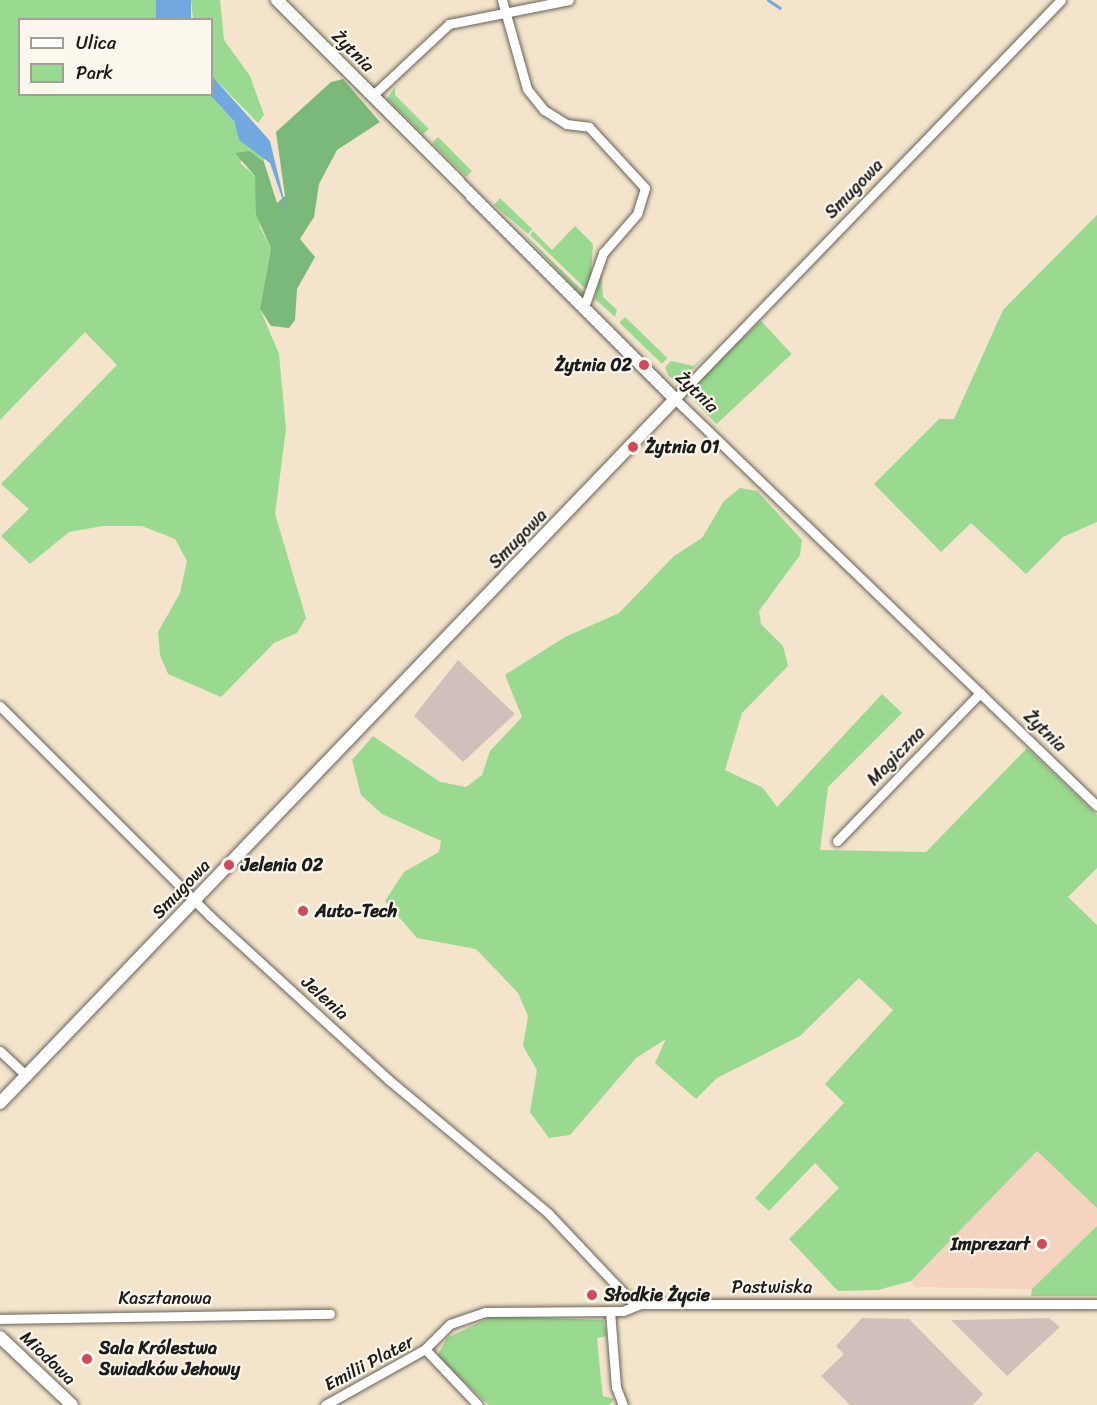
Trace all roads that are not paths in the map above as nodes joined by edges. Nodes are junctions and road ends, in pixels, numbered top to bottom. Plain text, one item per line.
1 (277, 0) edge
2 (502, 0) edge
3 (568, 0) edge
4 (1061, 0) edge
5 (504, 12) junction
6 (372, 96) junction
7 (584, 307) junction
8 (675, 399) junction
9 (980, 693) junction
10 (0, 706) edge
11 (1097, 806) edge
12 (837, 841) dead end
13 (197, 898) junction
14 (0, 1051) edge
15 (27, 1076) junction
16 (0, 1103) edge
17 (1097, 1304) edge
18 (636, 1305) junction
19 (610, 1311) junction
20 (330, 1314) dead end
21 (0, 1319) edge
22 (0, 1337) edge
23 (425, 1349) junction
24 (72, 1405) edge
25 (325, 1405) edge
26 (478, 1405) edge
27 (623, 1405) edge

1 - 6 street, Żytnia
2 - 5 street
3 - 5 street
4 - 8 street, Smugowa
5 - 6 street
5 - 7 street
6 - 7 street, Żytnia
7 - 8 street, Żytnia
8 - 9 street, Żytnia
8 - 13 street, Smugowa
9 - 11 street, Żytnia
9 - 12 street, Magiczna
10 - 13 street, Jelenia
13 - 15 street, Smugowa
13 - 18 street, Jelenia
14 - 15 street
15 - 16 street, Smugowa
17 - 18 street, Pastwiska
18 - 19 street, Pastwiska
19 - 23 street, Pastwiska
19 - 27 street
20 - 21 street, Kasztanowa
22 - 24 street, Miodowa
23 - 25 street, Emilii Plater
23 - 26 street, Emilii Plater

